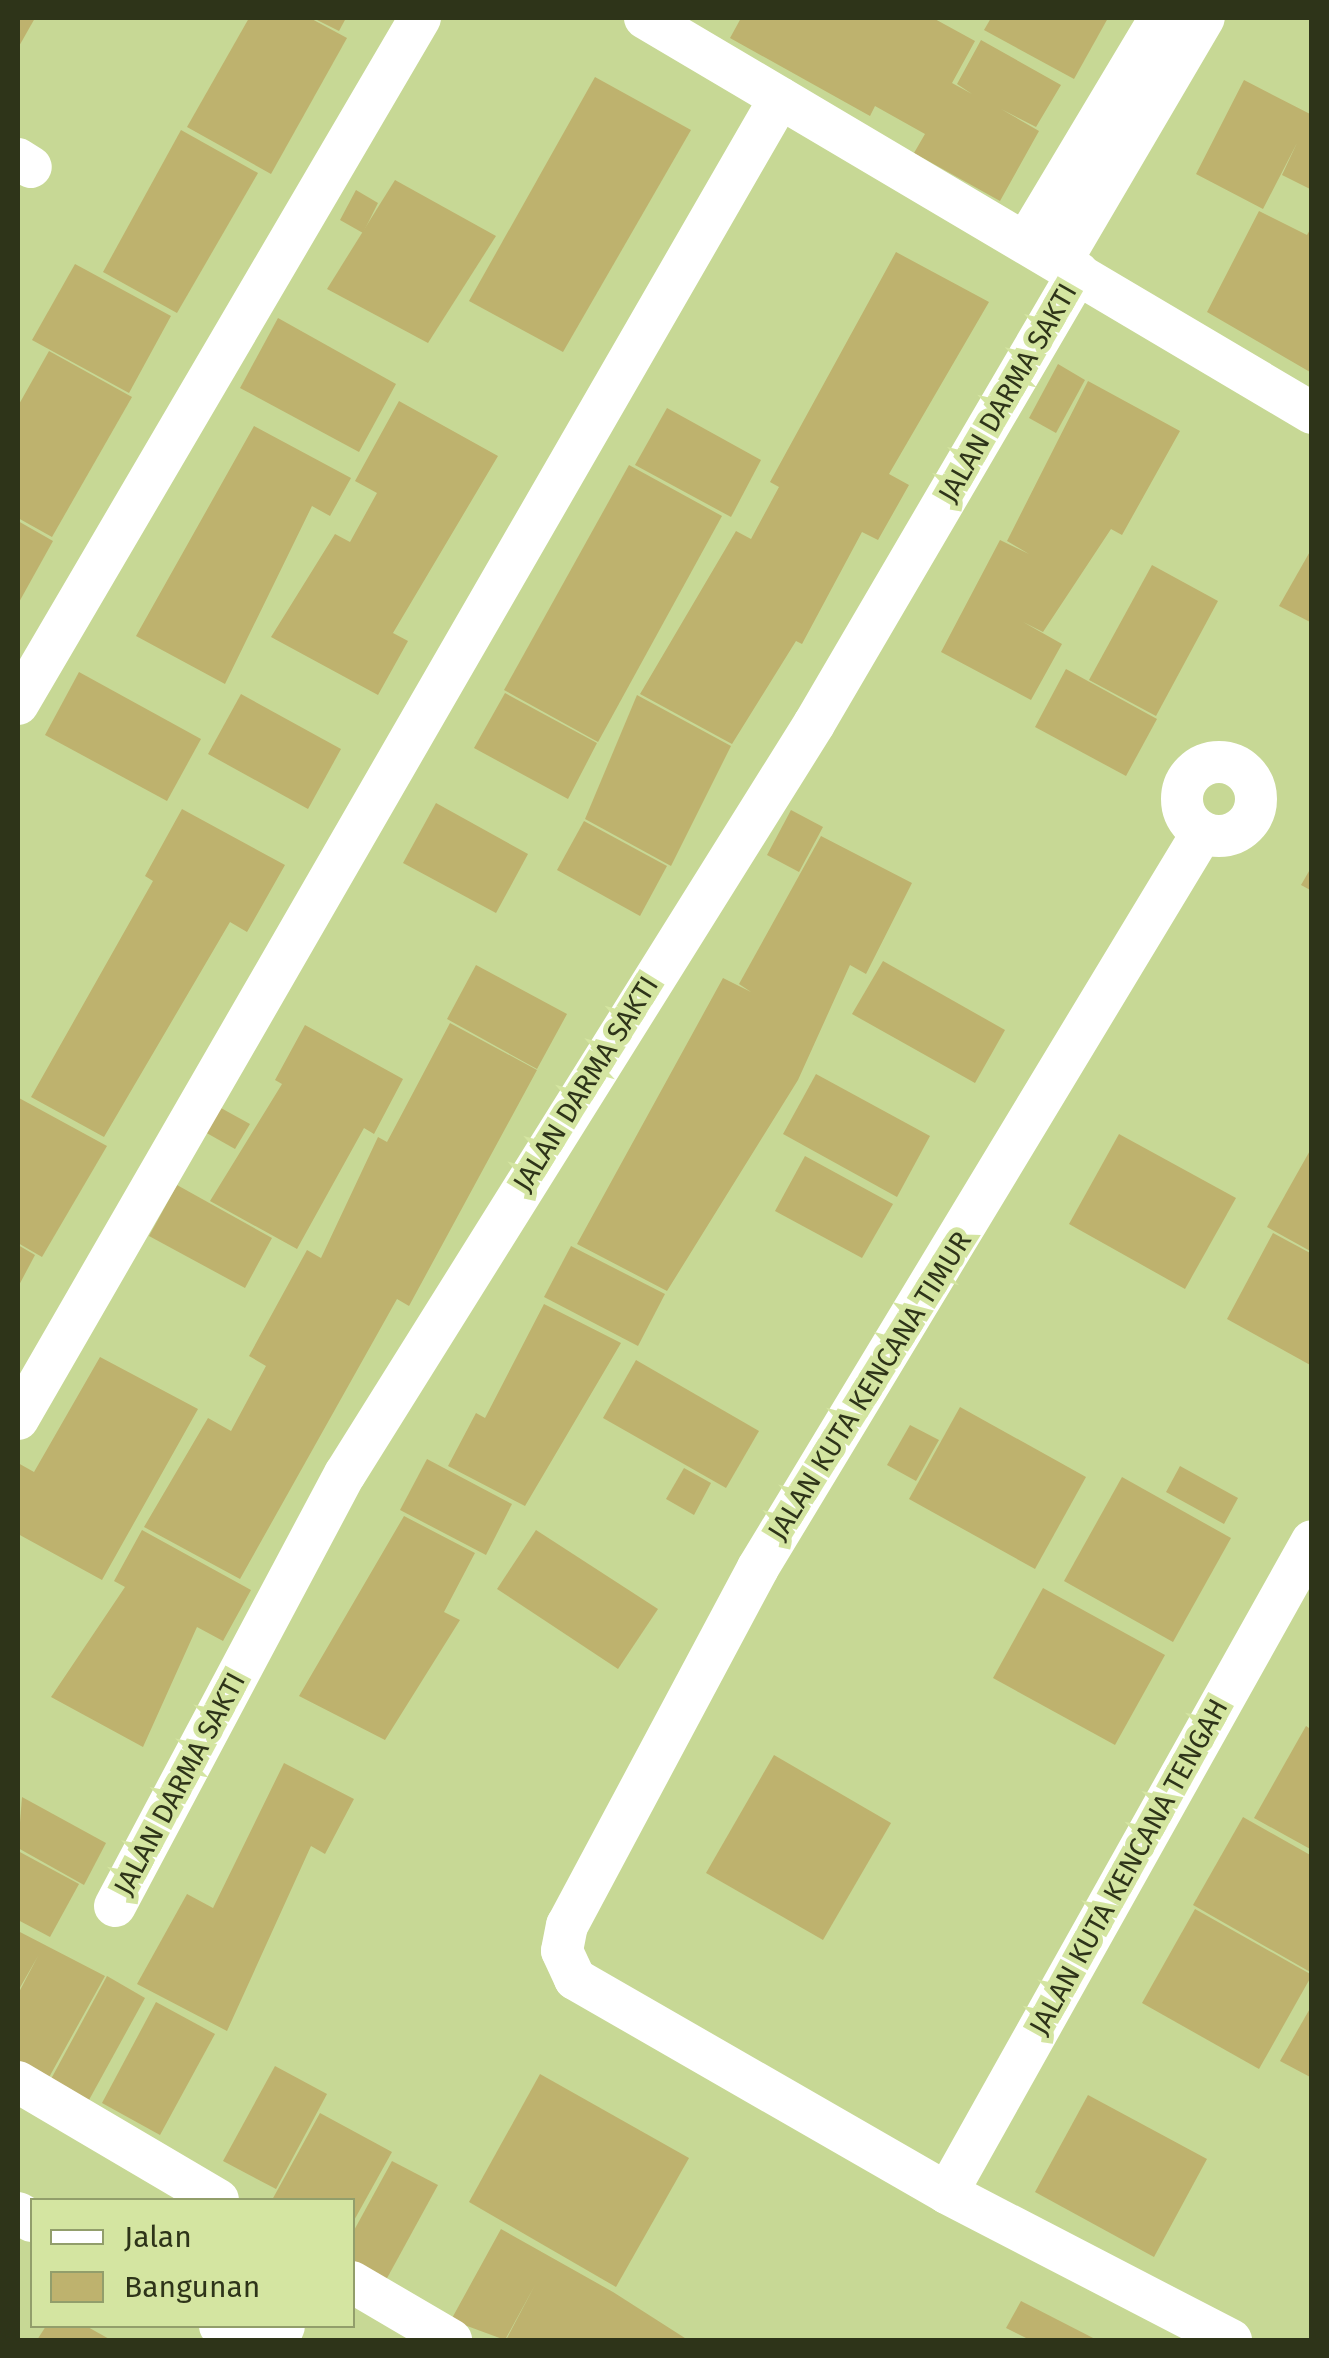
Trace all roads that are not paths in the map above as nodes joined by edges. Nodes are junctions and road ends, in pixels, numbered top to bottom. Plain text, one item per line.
1 (420, 18) edge
2 (645, 18) edge
3 (1160, 18) edge
4 (1204, 18) edge
5 (780, 98) junction
6 (1055, 260) junction
7 (1312, 413) edge
8 (18, 704) edge
9 (1202, 833) dead end
10 (18, 1419) edge
11 (1312, 1542) edge
12 (115, 1906) dead end
13 (18, 2082) edge
14 (947, 2193) junction
15 (215, 2198) edge
16 (355, 2284) edge
17 (224, 2328) edge
18 (247, 2340) edge
19 (451, 2340) edge
20 (1231, 2340) edge

1 - 8 street
2 - 5 street
3 - 6 street
4 - 6 street
5 - 6 street
5 - 10 street
6 - 7 street
6 - 12 street, JALAN DARMA SAKTI
9 - 14 street, JALAN KUTA KENCANA TIMUR
11 - 14 street, JALAN KUTA KENCANA TENGAH
13 - 15 street
14 - 20 street
16 - 19 street
17 - 18 street

